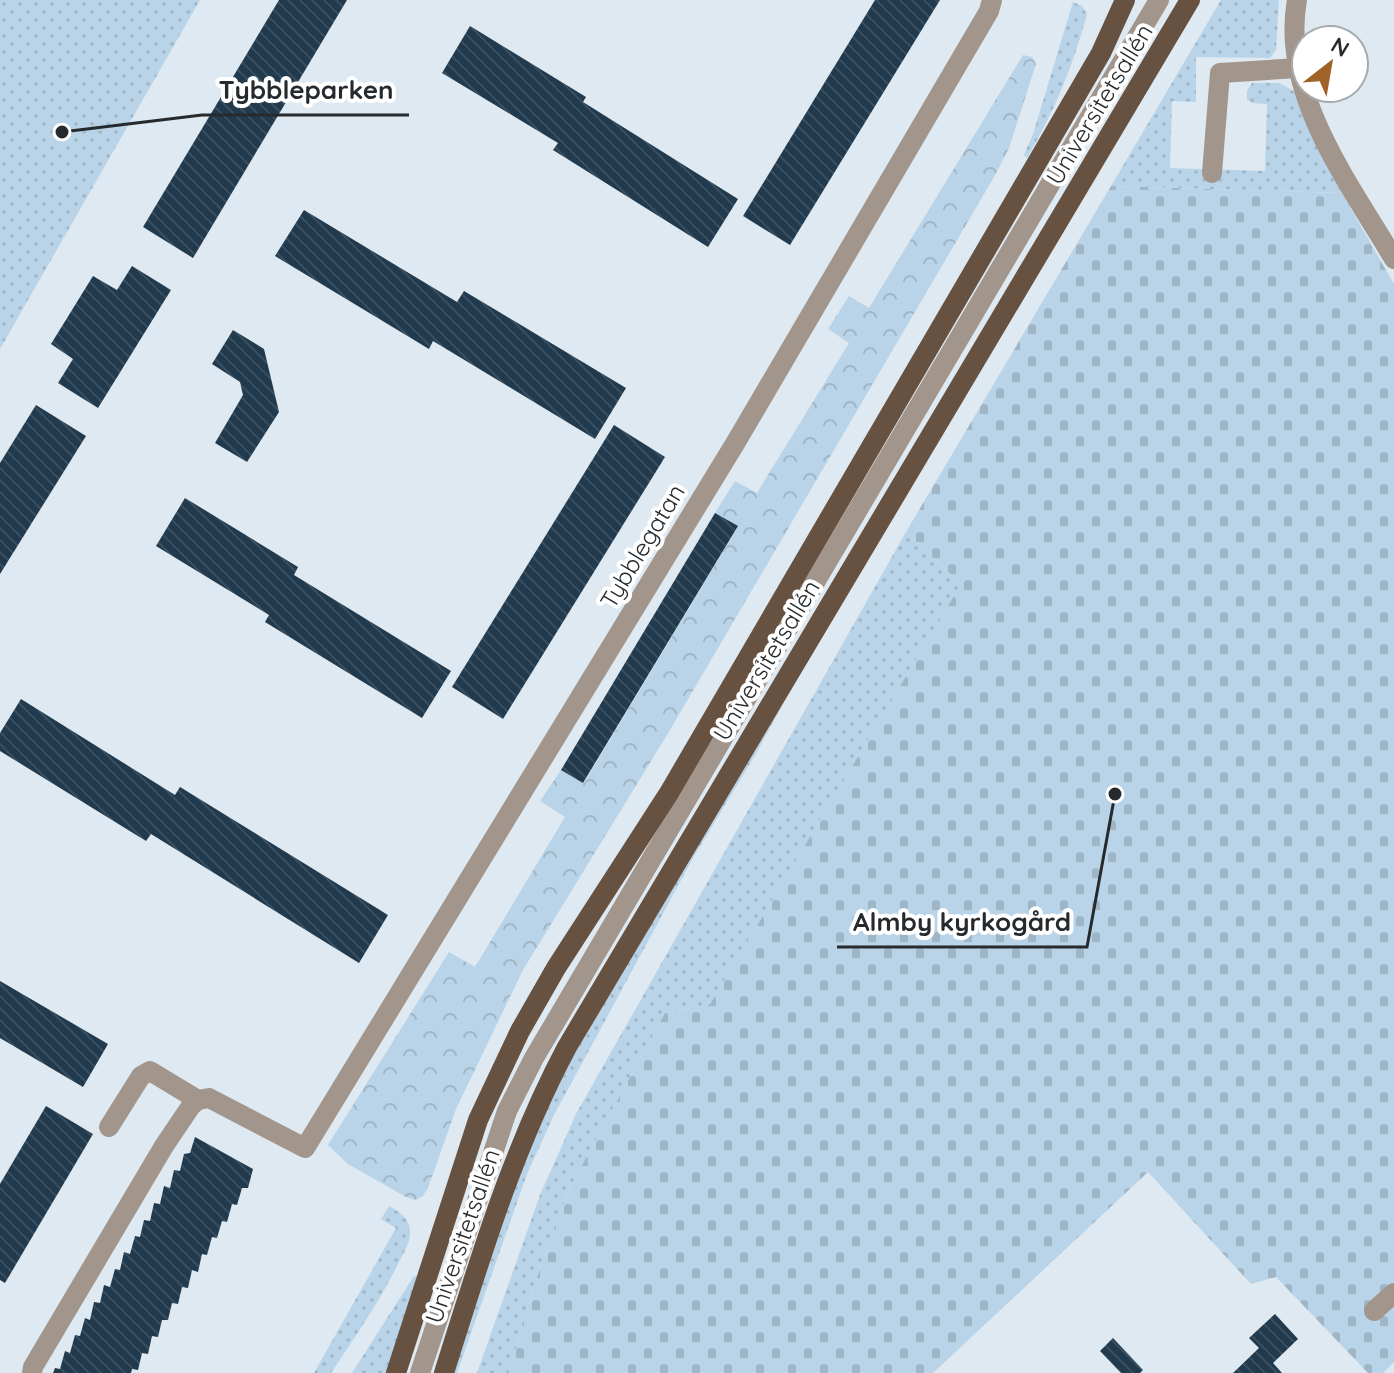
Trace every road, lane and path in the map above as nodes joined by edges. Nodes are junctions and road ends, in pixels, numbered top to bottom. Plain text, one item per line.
1 (992, 0) edge
2 (1125, 0) edge
3 (1159, 0) edge
4 (1190, 0) edge
5 (1297, 0) edge
6 (1295, 24) edge
7 (1290, 69) edge
8 (1309, 104) edge
9 (1212, 173) dead end
10 (1394, 259) edge
11 (198, 1100) junction
12 (109, 1127) dead end
13 (1394, 1293) edge
14 (1374, 1311) dead end
15 (32, 1373) edge
16 (396, 1373) edge
17 (420, 1373) edge
18 (444, 1373) edge

1 - 11 street, Tybblegatan
2 - 16 main road, Universitetsallén
3 - 17 street
4 - 18 main road, Universitetsallén
5 - 6 street
7 - 9 street
8 - 10 street
11 - 12 street
11 - 15 street
13 - 14 street

